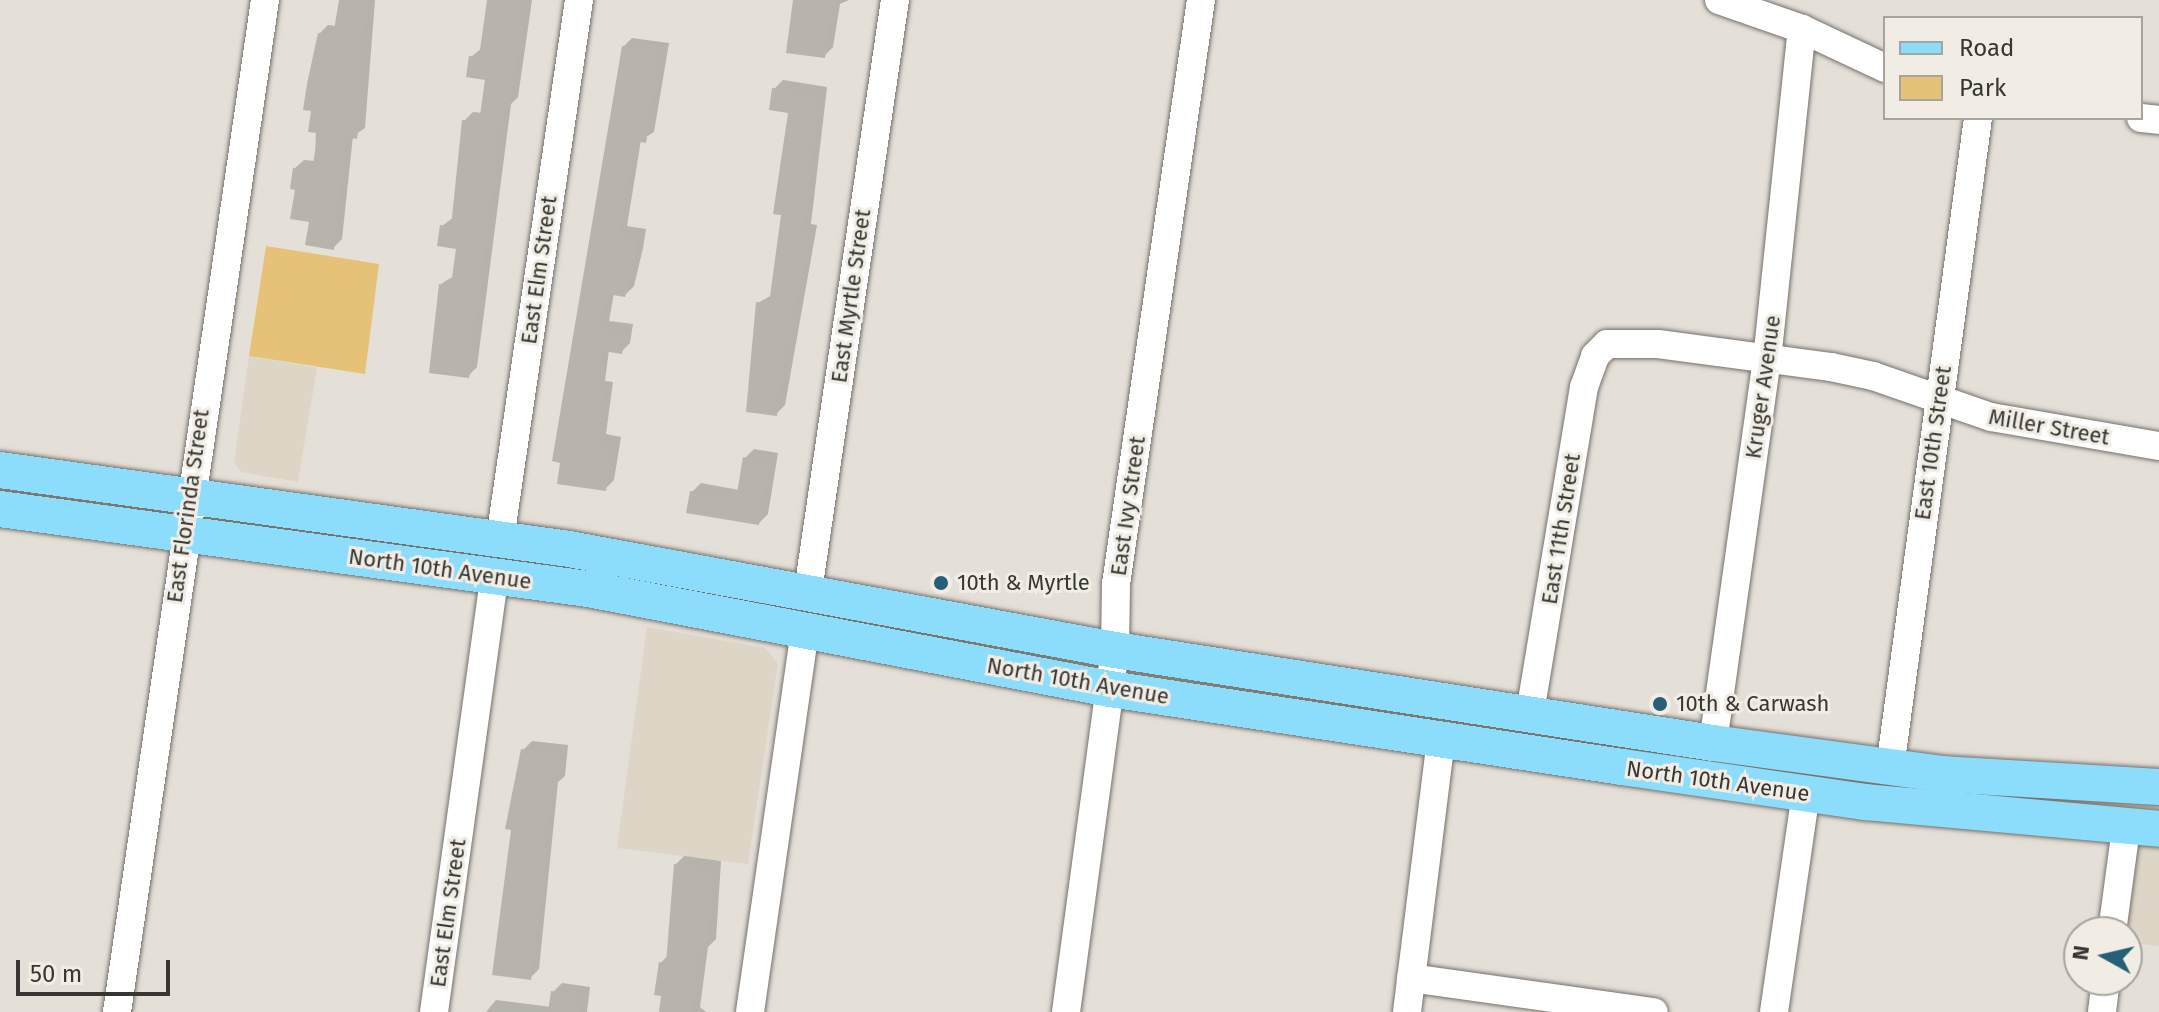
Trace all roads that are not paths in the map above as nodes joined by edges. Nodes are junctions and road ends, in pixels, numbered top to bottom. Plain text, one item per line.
1 (265, 0) edge
2 (579, 0) edge
3 (895, 0) edge
4 (1201, 0) edge
5 (1719, 0) edge
6 (1802, 29) junction
7 (1883, 67) edge
8 (1978, 120) edge
9 (1601, 348) joint
10 (1767, 360) junction
11 (1940, 402) junction
12 (2159, 446) edge
13 (0, 470) edge
14 (189, 497) junction
15 (0, 509) edge
16 (184, 536) junction
17 (500, 539) junction
18 (494, 577) junction
19 (588, 589) junction
20 (808, 591) junction
21 (968, 622) junction
22 (805, 629) junction
23 (1115, 650) junction
24 (1110, 689) junction
25 (1530, 713) junction
26 (1441, 739) junction
27 (1713, 743) junction
28 (1547, 755) junction
29 (1890, 768) junction
30 (2003, 780) junction
31 (2159, 787) edge
32 (1806, 793) junction
33 (2142, 828) edge
34 (2117, 916) edge
35 (1411, 978) junction
36 (117, 1012) edge
37 (434, 1012) edge
38 (750, 1012) edge
39 (1066, 1012) edge
40 (1407, 1012) edge
41 (1654, 1012) edge
42 (1774, 1012) edge

1 - 14 street, East Florinda Street
2 - 17 street, East Elm Street
3 - 20 street, East Myrtle Street
4 - 23 street, East Ivy Street
5 - 6 street
6 - 7 street
6 - 10 street, Kruger Avenue
8 - 11 street, East 10th Street
9 - 10 street, Miller Street
9 - 25 street, East 11th Street
10 - 11 street, Miller Street
10 - 27 street, Kruger Avenue
11 - 12 street, Miller Street
11 - 29 street, East 10th Street
13 - 14 main road, North 10th Avenue
14 - 16 street, East Florinda Street
14 - 17 main road, North 10th Avenue
15 - 16 main road, North 10th Avenue
16 - 18 main road, North 10th Avenue
16 - 36 street, East Florinda Street
17 - 20 main road, North 10th Avenue
18 - 19 main road, North 10th Avenue
18 - 37 street, East Elm Street
19 - 20 main road
19 - 22 main road, North 10th Avenue
20 - 21 main road, North 10th Avenue
21 - 22 main road
21 - 23 main road, North 10th Avenue
22 - 24 main road, North 10th Avenue
22 - 38 street
23 - 24 street, East Ivy Street
23 - 25 main road, North 10th Avenue
24 - 26 main road, North 10th Avenue
24 - 39 street, East Ivy Street
25 - 27 main road, North 10th Avenue
26 - 28 main road, North 10th Avenue
26 - 35 street
27 - 28 main road
27 - 29 main road, North 10th Avenue
28 - 32 main road, North 10th Avenue
29 - 30 main road, North 10th Avenue
30 - 31 main road, North 10th Avenue
30 - 32 main road
32 - 33 main road, North 10th Avenue
32 - 42 street
33 - 34 street
35 - 40 street
35 - 41 street

